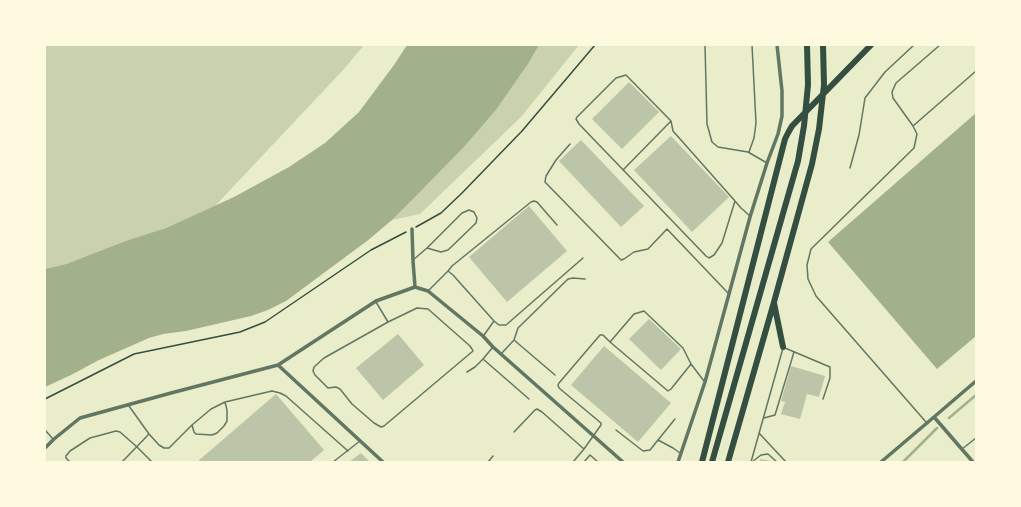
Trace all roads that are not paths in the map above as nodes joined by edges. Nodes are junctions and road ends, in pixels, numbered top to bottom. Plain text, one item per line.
1 (705, 45) edge
2 (752, 45) edge
3 (777, 45) edge
4 (807, 45) edge
5 (823, 45) edge
6 (871, 45) edge
7 (914, 45) edge
8 (940, 45) edge
9 (976, 71) edge
10 (671, 121) junction
11 (913, 126) junction
12 (570, 144) dead end
13 (748, 152) junction
14 (767, 162) junction
15 (850, 168) dead end
16 (623, 170) junction
17 (735, 201) junction
18 (750, 217) junction
19 (557, 225) dead end
20 (412, 229) road end
21 (427, 248) junction
22 (583, 258) dead end
23 (413, 261) junction
24 (448, 271) junction
25 (585, 279) dead end
26 (415, 287) junction
27 (428, 291) junction
28 (730, 294) junction
29 (376, 301) junction
30 (774, 302) junction
31 (494, 321) junction
32 (388, 322) junction
33 (482, 336) junction
34 (514, 340) junction
35 (610, 342) junction
36 (493, 347) junction
37 (783, 347) junction
38 (794, 352) junction
39 (501, 354) junction
40 (482, 359) junction
41 (691, 364) junction
42 (278, 365) junction
43 (467, 372) dead end
44 (554, 375) dead end
45 (976, 381) edge
46 (705, 382) junction
47 (529, 399) dead end
48 (822, 399) dead end
49 (225, 402) junction
50 (128, 405) junction
51 (934, 417) junction
52 (763, 418) junction
53 (675, 419) dead end
54 (927, 423) junction
55 (192, 426) junction
56 (45, 430) edge
57 (616, 430) dead end
58 (514, 432) dead end
59 (759, 433) junction
60 (149, 434) junction
61 (593, 436) junction
62 (976, 438) edge
63 (54, 439) junction
64 (658, 440) junction
65 (360, 441) junction
66 (137, 446) junction
67 (45, 448) edge
68 (584, 449) junction
69 (962, 450) junction
70 (348, 451) junction
71 (680, 453) junction
72 (493, 456) dead end
73 (70, 462) edge
74 (122, 462) edge
75 (152, 462) edge
76 (333, 462) edge
77 (383, 462) edge
78 (488, 462) edge
79 (573, 462) edge
80 (584, 462) edge
81 (598, 462) edge
82 (623, 462) edge
83 (678, 462) edge
84 (702, 462) edge
85 (712, 462) edge
86 (728, 462) edge
87 (751, 462) edge
88 (776, 462) edge
89 (786, 462) edge
90 (881, 462) edge
91 (973, 462) edge

1 - 13 lane
2 - 13 lane
3 - 14 street
4 - 85 highway
5 - 30 highway
6 - 84 highway
7 - 15 lane
8 - 11 lane
9 - 11 lane
10 - 16 lane
10 - 16 lane
10 - 17 lane
11 - 54 lane
12 - 28 lane
13 - 14 lane
14 - 18 street
16 - 17 lane
17 - 18 lane
18 - 28 street
19 - 24 lane
20 - 23 street
21 - 21 lane
21 - 23 lane
22 - 31 lane
23 - 26 street
24 - 27 lane
24 - 31 lane
25 - 34 lane
26 - 27 street
26 - 29 street
27 - 33 street
28 - 46 street
29 - 32 lane
29 - 42 street
30 - 37 highway
30 - 86 highway
31 - 33 lane
32 - 32 lane
33 - 36 street
34 - 39 lane
34 - 44 lane
35 - 41 lane
35 - 41 lane
35 - 61 lane
36 - 39 street
36 - 40 lane
37 - 38 lane
37 - 52 lane
38 - 48 lane
38 - 52 lane
39 - 61 street
40 - 43 lane
40 - 47 lane
41 - 46 lane
42 - 50 street
42 - 65 street
45 - 51 street
46 - 71 street
49 - 55 lane
49 - 55 lane
49 - 70 lane
50 - 60 lane
50 - 63 street
51 - 54 street
51 - 69 street
52 - 59 lane
53 - 64 lane
54 - 90 street
55 - 60 lane
56 - 63 lane
57 - 64 lane
58 - 68 lane
59 - 87 lane
59 - 89 lane
60 - 66 lane
61 - 68 lane
61 - 82 street
62 - 69 lane
63 - 67 street
64 - 71 lane
65 - 70 lane
65 - 77 street
66 - 73 lane
66 - 74 lane
66 - 75 lane
68 - 79 lane
69 - 91 street
70 - 76 lane
71 - 83 street
72 - 78 lane
80 - 81 lane
87 - 88 lane

